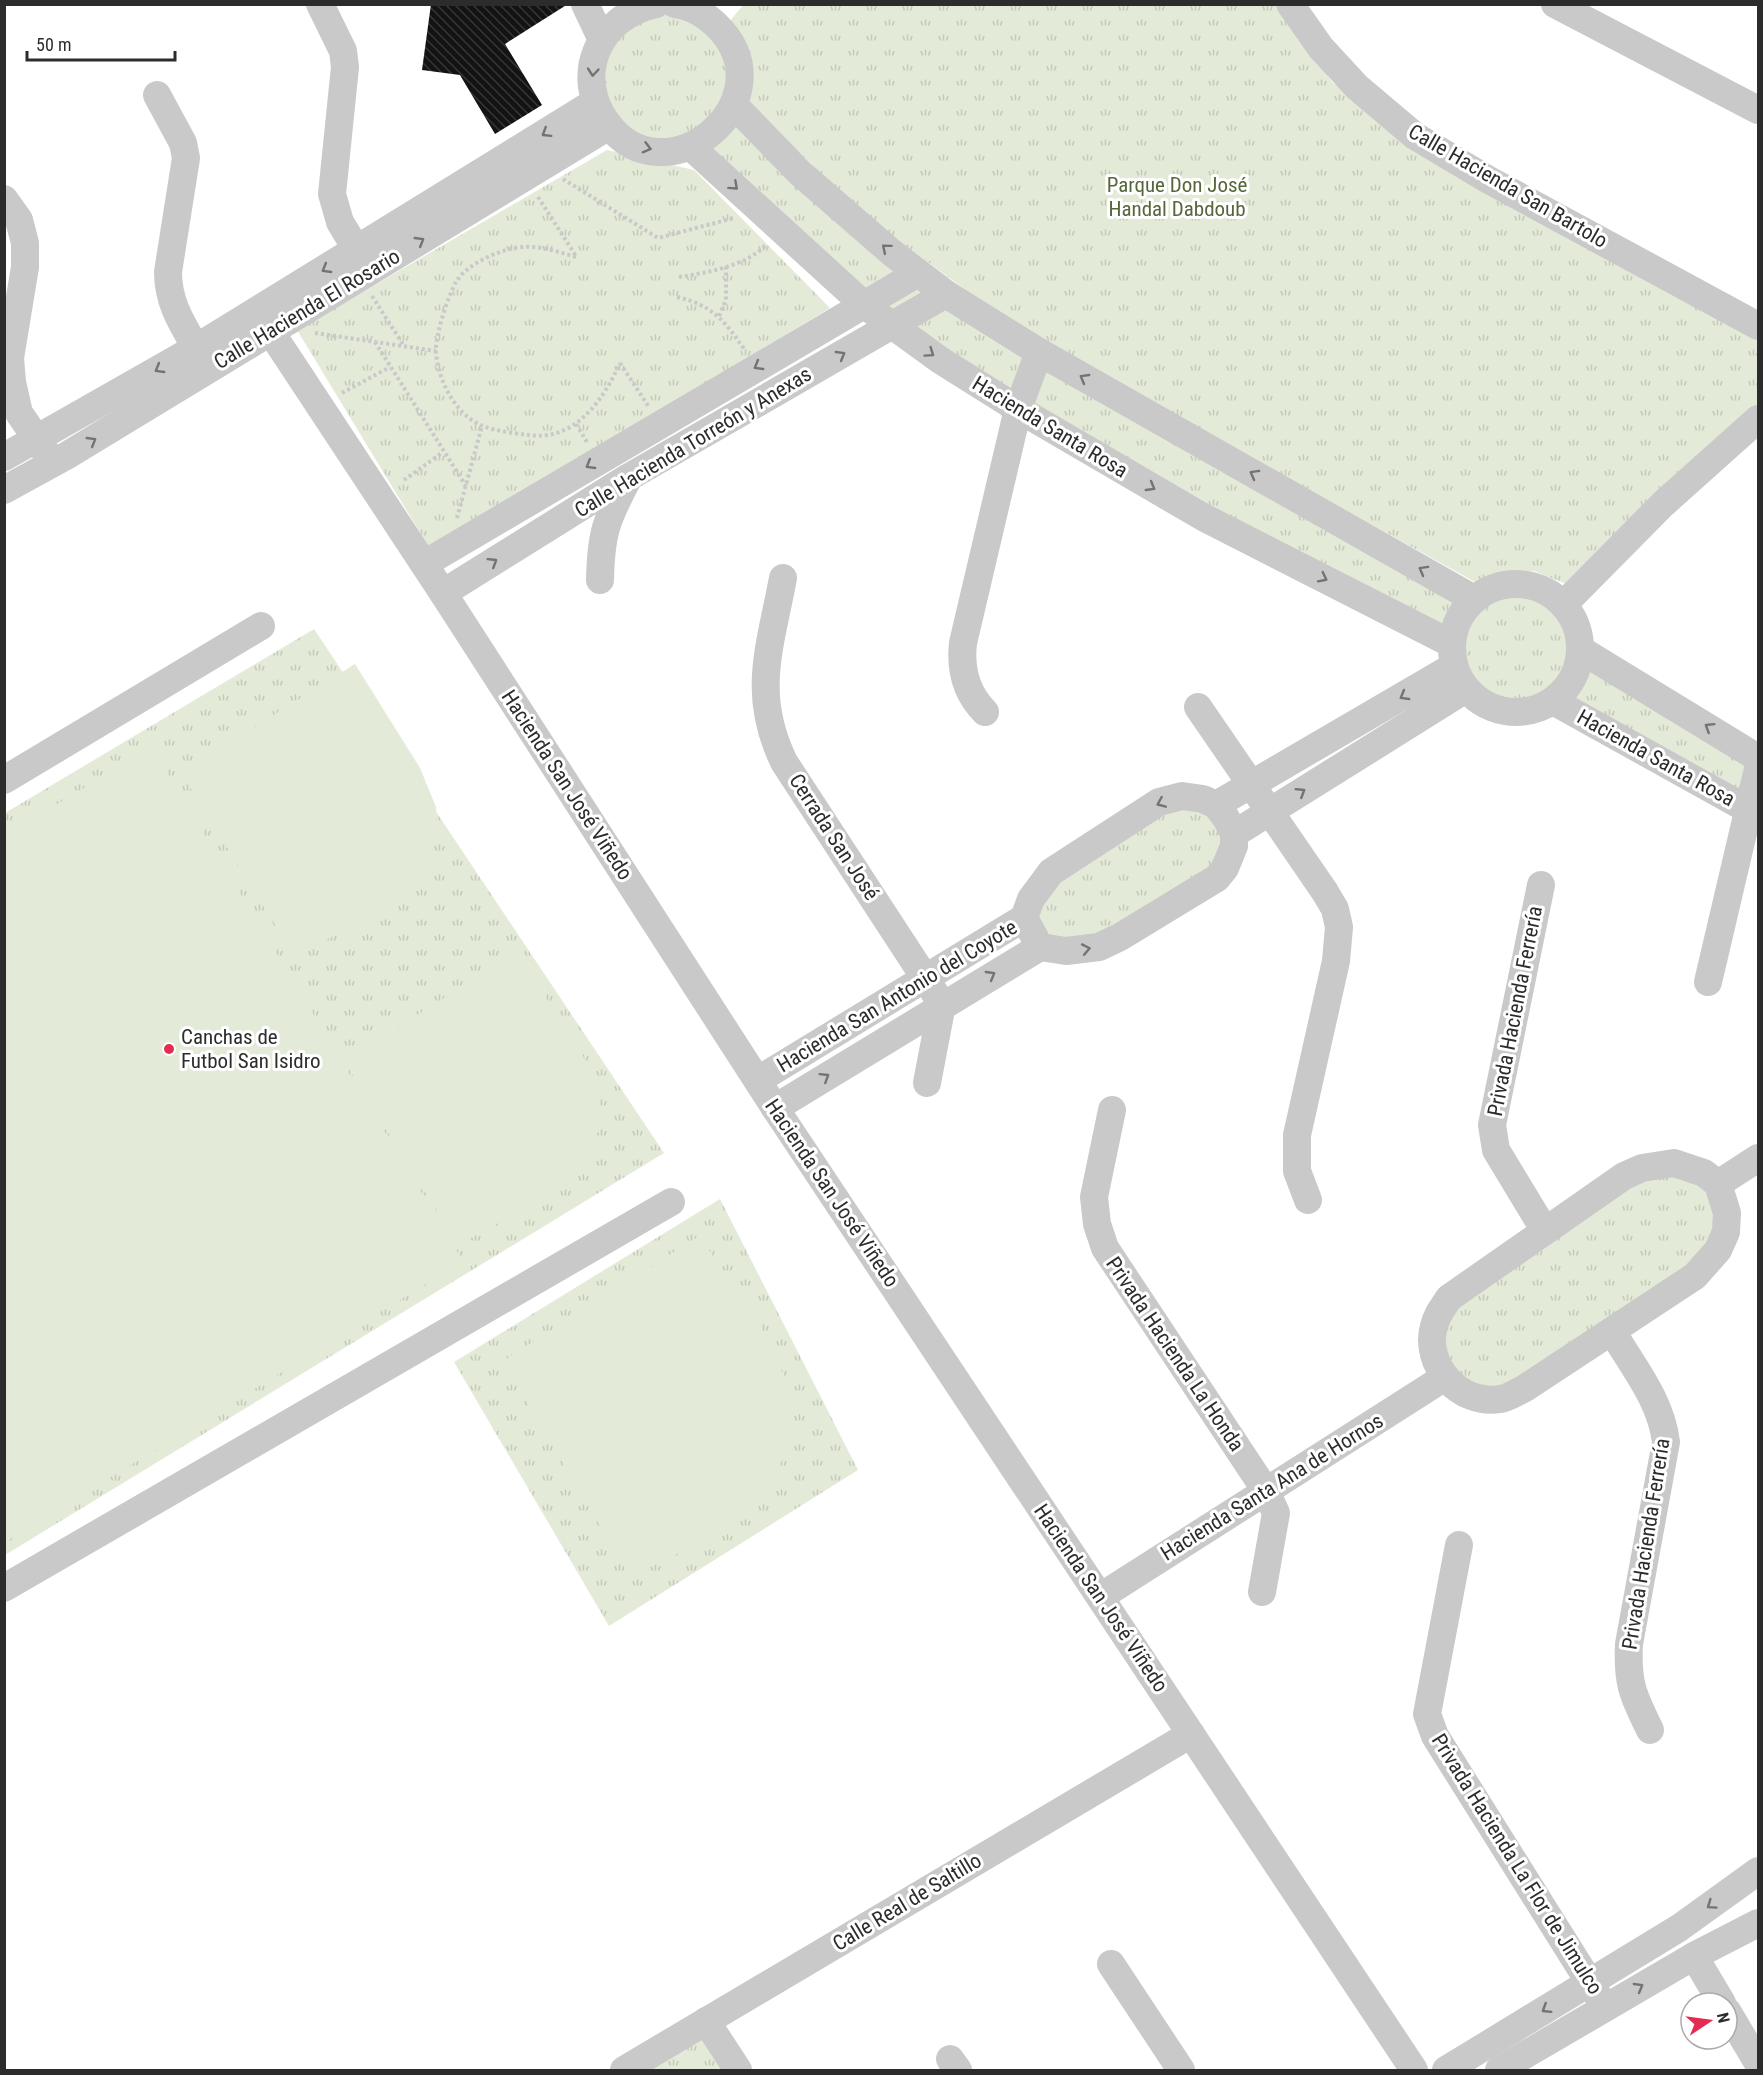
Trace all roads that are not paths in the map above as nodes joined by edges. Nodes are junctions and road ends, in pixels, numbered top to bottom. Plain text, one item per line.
1 (320, 4) edge
2 (585, 4) edge
3 (675, 4) edge
4 (1290, 4) edge
5 (1555, 4) edge
6 (646, 5) edge
7 (720, 13) edge
8 (602, 40) junction
9 (157, 95) dead end
10 (734, 105) junction
11 (1758, 110) edge
12 (602, 114) junction
13 (690, 147) junction
14 (4, 199) edge
15 (362, 266) junction
16 (918, 273) junction
17 (946, 294) junction
18 (863, 304) junction
19 (264, 321) junction
20 (891, 326) junction
21 (1758, 326) edge
22 (196, 348) junction
23 (1039, 352) junction
24 (1018, 410) junction
25 (1758, 419) edge
26 (37, 439) junction
27 (621, 446) junction
28 (4, 457) edge
29 (53, 463) junction
30 (629, 477) junction
31 (4, 490) edge
32 (424, 564) junction
33 (783, 578) dead end
34 (600, 580) dead end
35 (443, 593) junction
36 (1474, 599) junction
37 (1564, 604) junction
38 (261, 626) dead end
39 (1581, 650) junction
40 (1458, 666) junction
41 (1553, 701) junction
42 (1198, 707) dead end
43 (985, 712) dead end
44 (1758, 758) edge
45 (1758, 769) edge
46 (4, 780) edge
47 (1252, 784) junction
48 (1216, 805) junction
49 (1270, 811) junction
50 (1754, 812) edge
51 (1234, 834) junction
52 (1540, 885) dead end
53 (1024, 918) junction
54 (1040, 946) junction
55 (926, 979) junction
56 (1708, 982) dead end
57 (942, 1004) junction
58 (758, 1080) junction
59 (927, 1083) dead end
60 (775, 1108) junction
61 (1112, 1110) dead end
62 (1758, 1158) edge
63 (1718, 1184) junction
64 (1308, 1200) dead end
65 (671, 1202) dead end
66 (1545, 1231) junction
67 (1611, 1331) junction
68 (1445, 1377) junction
69 (1266, 1491) junction
70 (1459, 1545) dead end
71 (4, 1588) edge
72 (1262, 1592) dead end
73 (1100, 1597) junction
74 (1650, 1730) dead end
75 (1191, 1734) junction
76 (1758, 1871) edge
77 (1758, 1923) edge
78 (1694, 1956) junction
79 (1111, 1964) dead end
80 (1590, 1981) junction
81 (1715, 1991) edge
82 (1605, 2007) junction
83 (706, 2021) junction
84 (1739, 2031) edge
85 (1758, 2063) edge
86 (624, 2070) edge
87 (738, 2070) edge
88 (1181, 2070) edge
89 (1414, 2070) edge
90 (1446, 2070) edge
91 (1499, 2070) edge

1 - 15 street
2 - 8 street
3 - 7 street
4 - 21 street, Calle Hacienda San Bartolo
5 - 11 street
6 - 8 street
7 - 10 street
8 -> 12 street
9 - 22 street
10 - 13 street
16 -> 10 street
12 -> 13 street
12 -> 15 street, Calle Hacienda El Rosario
15 -> 12 street, Calle Hacienda El Rosario
13 -> 18 street, Hacienda Santa Rosa
14 - 26 street
15 - 19 street, Calle Hacienda El Rosario
16 - 17 street
16 - 18 street, Calle Hacienda Torreón y Anexas
17 - 20 street, Calle Hacienda Torreón y Anexas
17 - 23 street
18 - 20 street, Hacienda Santa Rosa
18 -> 27 street, Calle Hacienda Torreón y Anexas
19 - 22 street, Calle Hacienda El Rosario
29 -> 19 street, Calle Hacienda El Rosario
19 - 32 street, Hacienda San José Viñedo
20 -> 24 street, Hacienda Santa Rosa
30 -> 20 street, Calle Hacienda Torreón y Anexas
22 -> 26 street, Calle Hacienda El Rosario
23 - 24 street
36 -> 23 street
24 -> 40 street, Hacienda Santa Rosa
24 - 43 street
25 - 37 street
26 - 28 street, Calle Hacienda El Rosario
26 - 29 street
27 - 30 street
27 -> 32 street, Calle Hacienda Torreón y Anexas
29 - 31 street, Calle Hacienda El Rosario
30 - 34 street
35 -> 30 street, Calle Hacienda Torreón y Anexas
32 - 35 street, Hacienda San José Viñedo
33 - 55 street, Cerrada San José
35 - 58 street, Hacienda San José Viñedo
36 - 37 street
36 - 40 street
37 - 39 street
38 - 46 street
39 - 41 street
44 -> 39 street
40 - 41 street
40 -> 47 street
49 -> 40 street
41 - 50 street, Hacienda Santa Rosa
42 - 47 street
45 - 50 street
47 - 48 street
47 - 49 street
48 - 51 street
48 -> 53 street, Hacienda San Antonio del Coyote
49 - 51 street
49 - 64 street
50 - 56 street
54 -> 51 street
52 - 66 street, Privada Hacienda Ferrería
53 - 54 street
53 - 55 street, Hacienda San Antonio del Coyote
57 -> 54 street
55 - 57 street, Cerrada San José
55 - 58 street, Hacienda San Antonio del Coyote
57 - 59 street
60 -> 57 street
58 - 60 street, Hacienda San José Viñedo
60 - 73 street, Hacienda San José Viñedo
61 - 69 street, Privada Hacienda La Honda
62 - 63 street
63 - 66 street
63 - 67 street
65 - 71 street
66 - 68 street
67 - 68 street
67 - 74 street, Privada Hacienda Ferrería
68 - 69 street, Hacienda Santa Ana de Hornos
69 - 72 street, Privada Hacienda La Honda
69 - 73 street, Hacienda Santa Ana de Hornos
70 - 80 street, Privada Hacienda La Flor de Jimulco
73 - 75 street, Hacienda San José Viñedo
75 - 83 street, Calle Real de Saltillo
75 - 89 street, Hacienda San José Viñedo
76 -> 80 street
77 - 78 street
78 - 81 street
82 -> 78 street
79 - 88 street
80 - 82 street, Privada Hacienda La Flor de Jimulco
80 -> 90 street
82 - 91 street
83 - 86 street, Calle Real de Saltillo
83 - 87 street
84 - 85 street

